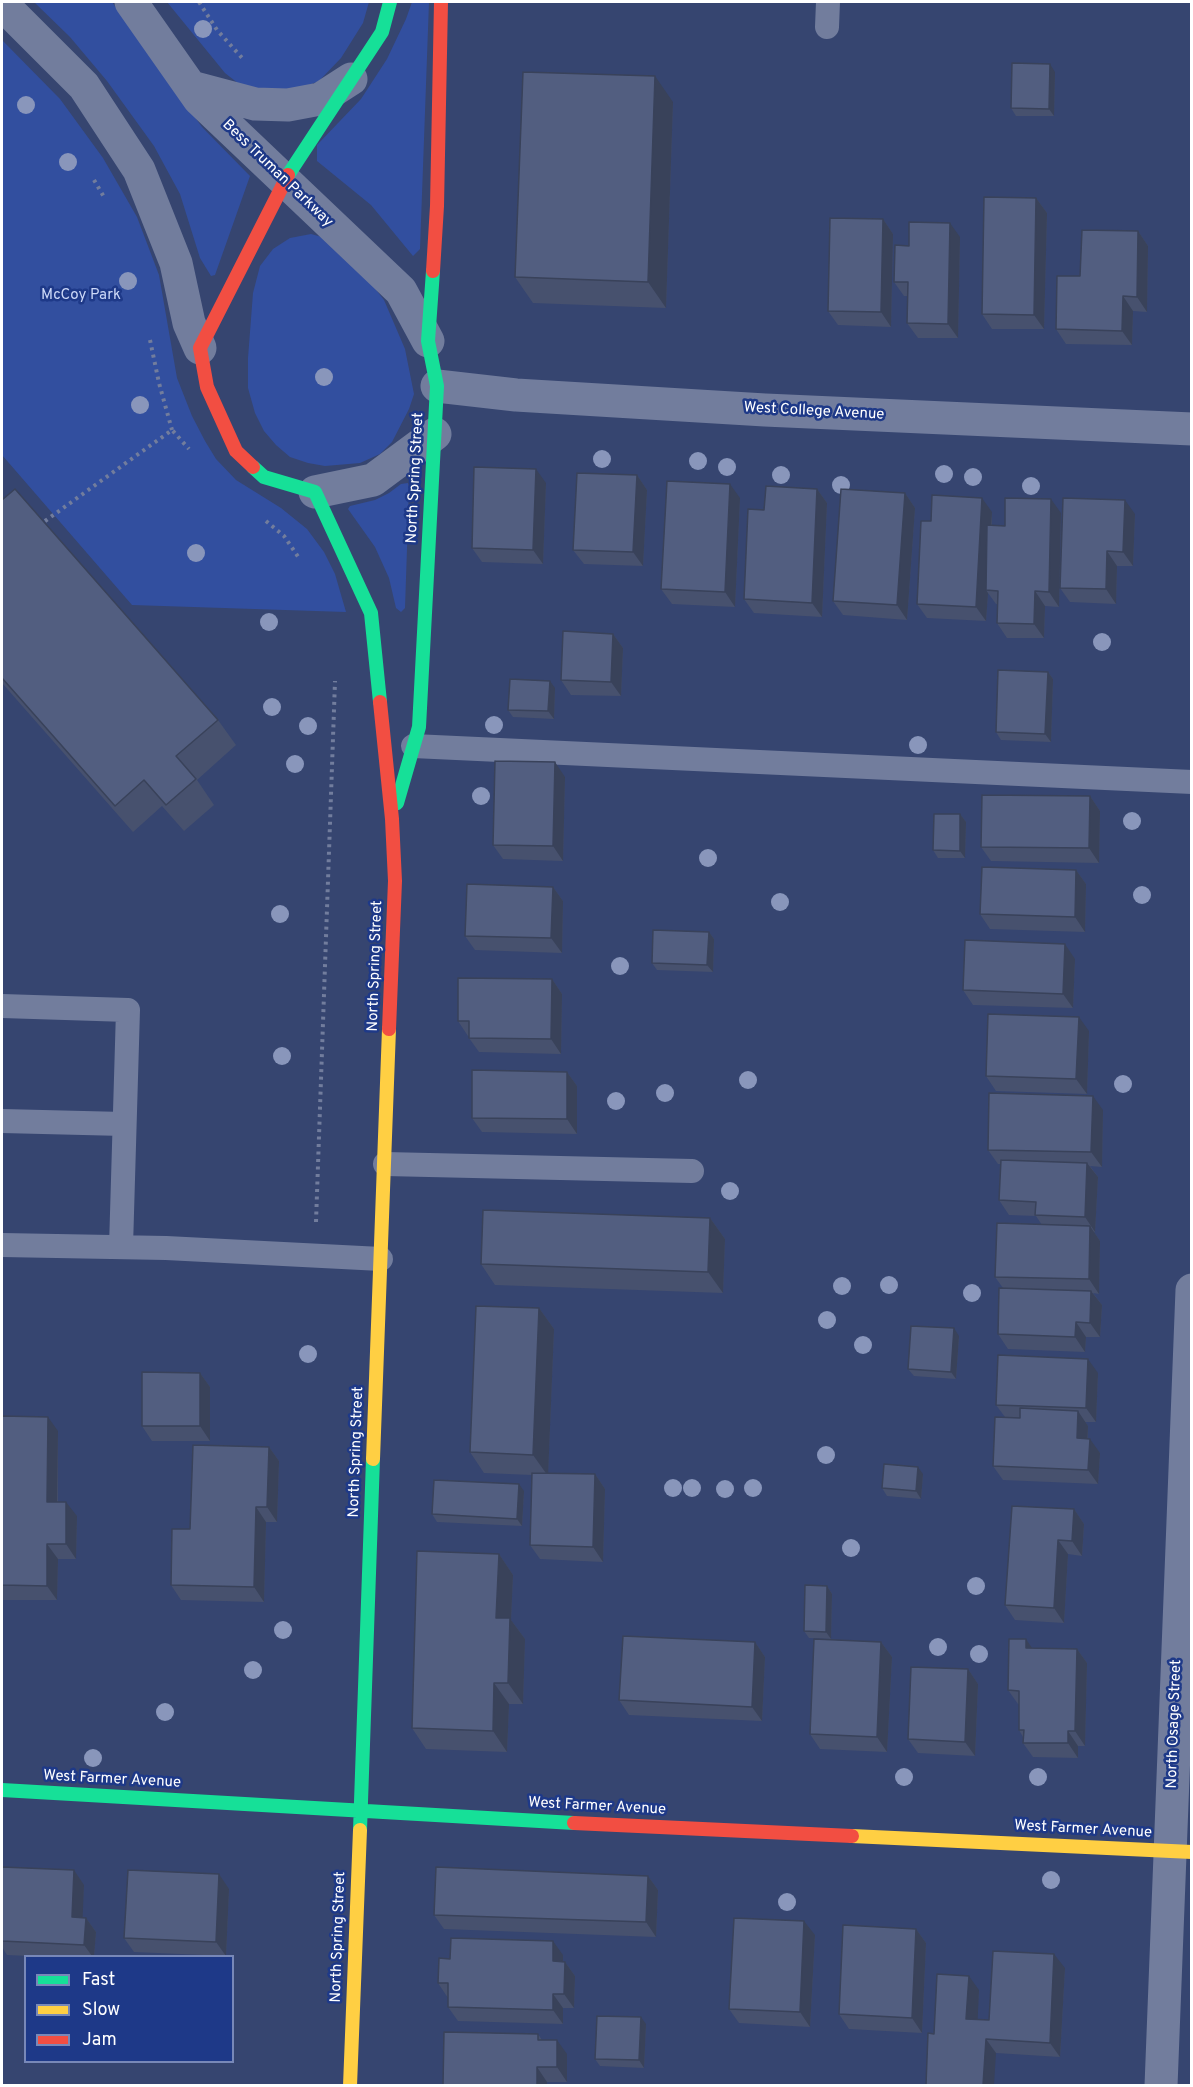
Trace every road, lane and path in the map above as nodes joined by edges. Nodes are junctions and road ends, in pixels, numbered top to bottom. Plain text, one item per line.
1 (131, 2) edge
2 (199, 2) edge
3 (390, 2) edge
4 (441, 2) edge
5 (828, 2) edge
6 (2, 7) edge
7 (827, 27) dead end
8 (246, 62) dead end
9 (351, 79) junction
10 (191, 87) junction
11 (91, 174) dead end
12 (284, 181) junction
13 (107, 203) dead end
14 (150, 337) dead end
15 (428, 341) junction
16 (200, 348) junction
17 (437, 386) junction
18 (1191, 429) edge
19 (172, 430) junction
20 (435, 434) junction
21 (195, 456) dead end
22 (315, 492) junction
23 (259, 515) dead end
24 (45, 521) edge
25 (302, 563) dead end
26 (335, 675) dead end
27 (413, 746) junction
28 (1191, 782) edge
29 (392, 819) junction
30 (2, 1006) edge
31 (2, 1121) edge
32 (124, 1124) junction
33 (384, 1164) junction
34 (692, 1171) dead end
35 (316, 1222) dead end
36 (2, 1245) edge
37 (121, 1247) junction
38 (381, 1259) junction
39 (1191, 1290) edge
40 (2, 1790) edge
41 (360, 1812) junction
42 (1181, 1852) edge
43 (350, 2085) edge
44 (1161, 2085) edge

1 - 10 street, Bess Truman Parkway
2 - 8 path
3 - 9 street
4 - 15 street
5 - 7 lane
6 - 16 street
9 - 10 street
9 - 12 street
10 - 12 street, Bess Truman Parkway
11 - 13 path
12 - 15 street, Bess Truman Parkway
12 - 16 street
14 - 19 path
15 - 17 street, North Spring Street
16 - 22 street
17 - 18 street, West College Avenue
17 - 20 street, North Spring Street
19 - 21 path
19 - 24 path
20 - 22 street
20 - 27 street, North Spring Street
22 - 29 street, North Spring Street
23 - 25 path
26 - 35 path
27 - 28 lane
27 - 29 street, North Spring Street
29 - 33 street, North Spring Street
30 - 32 lane
31 - 32 lane
32 - 37 lane
33 - 34 lane
33 - 38 street, North Spring Street
36 - 37 lane
37 - 38 lane
38 - 41 street, North Spring Street
39 - 42 street, North Osage Street
40 - 41 street, West Farmer Avenue
41 - 42 street, West Farmer Avenue
41 - 43 street, North Spring Street
42 - 44 street, North Osage Street

